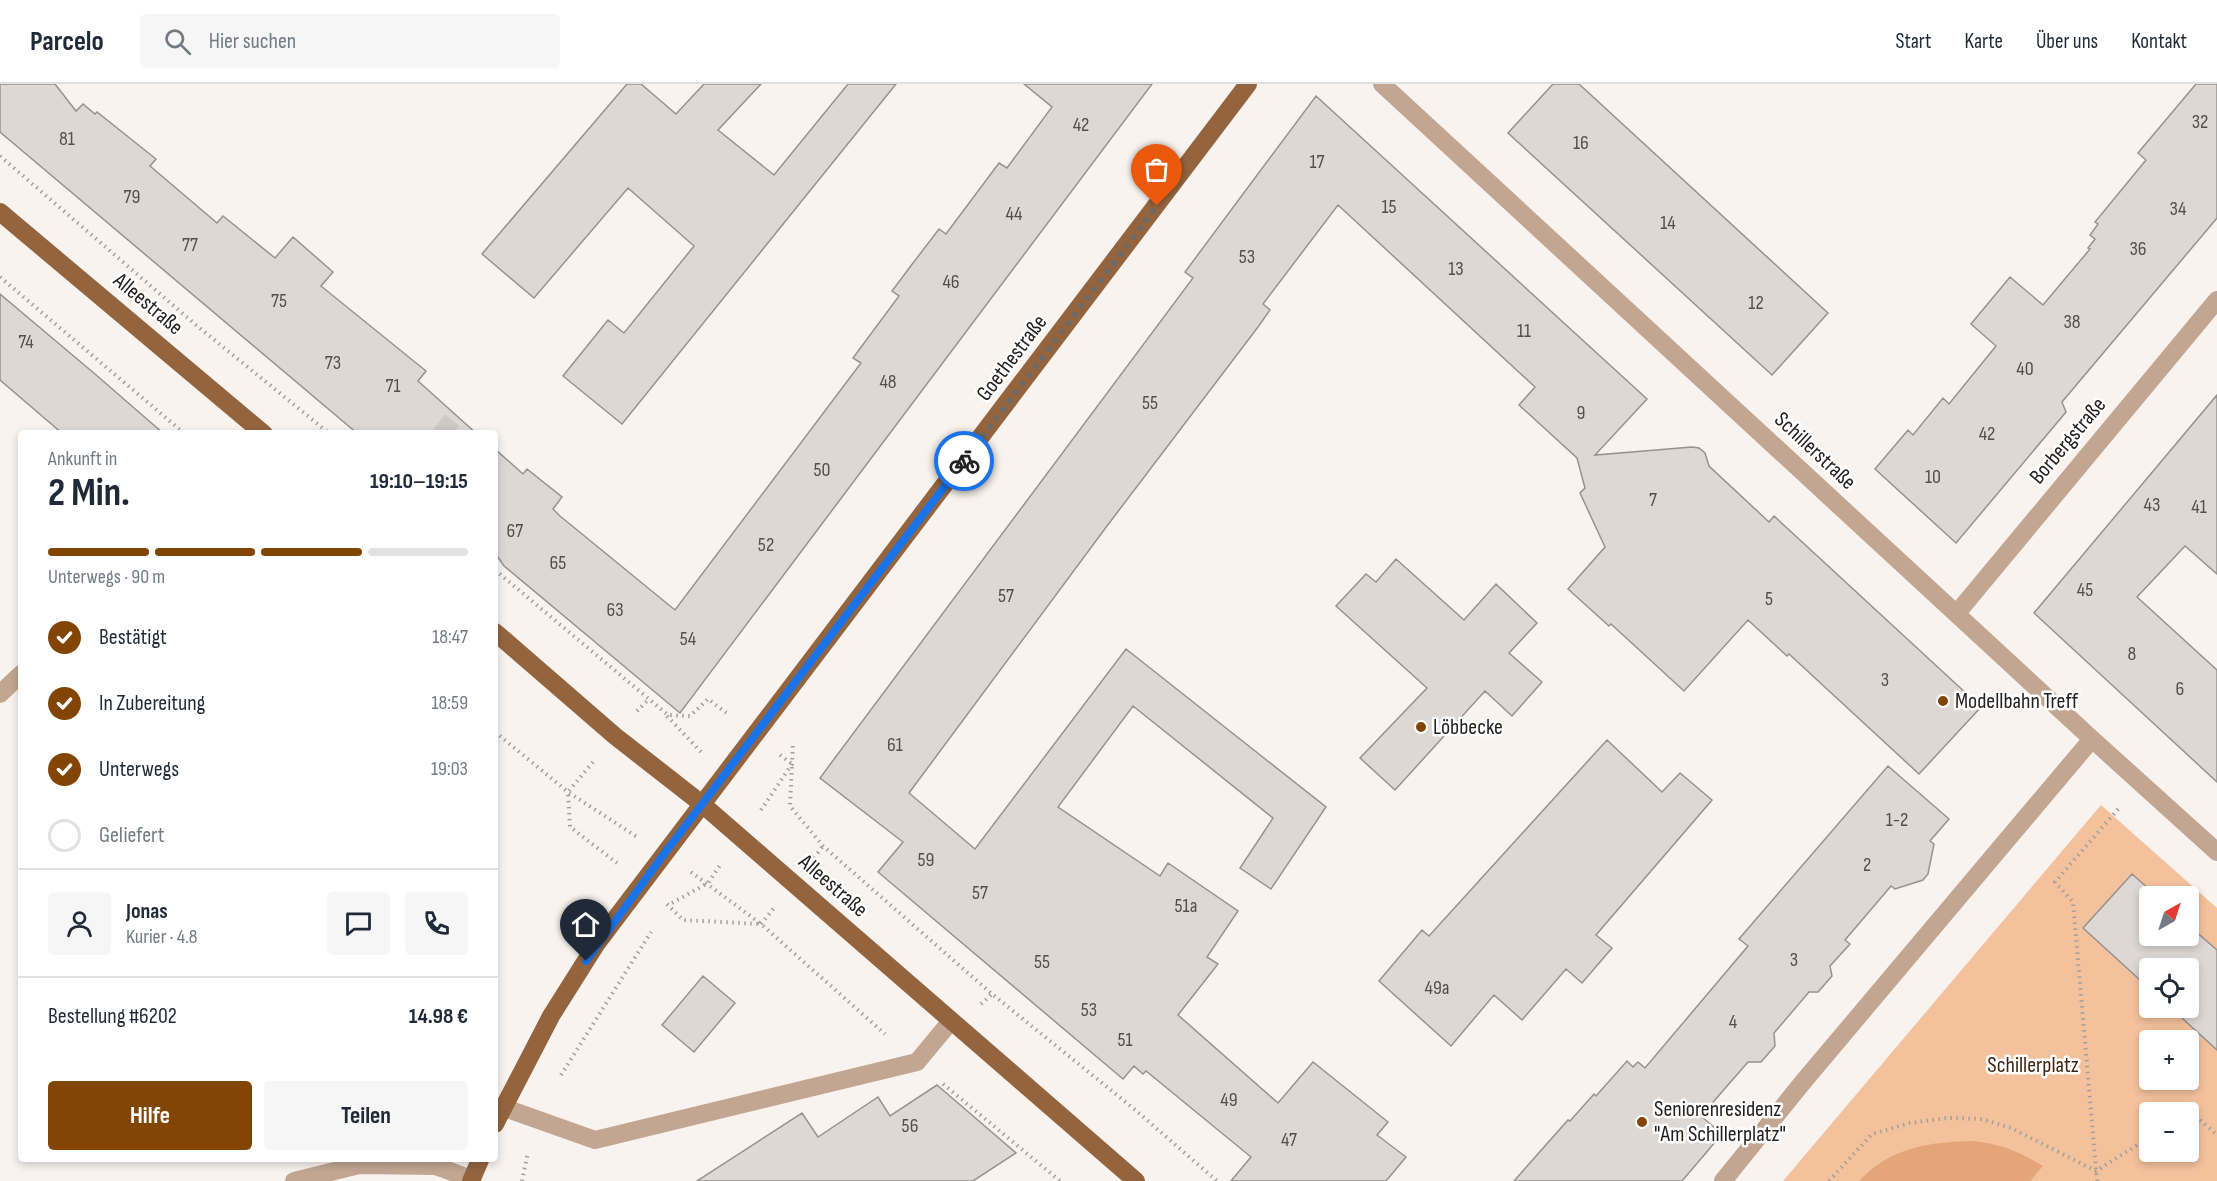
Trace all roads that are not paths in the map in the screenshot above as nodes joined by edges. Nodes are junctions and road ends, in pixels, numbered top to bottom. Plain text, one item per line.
1 (1248, 84) edge
2 (1382, 84) edge
3 (0, 212) edge
4 (2217, 300) edge
5 (259, 430) edge
6 (1957, 613) junction
7 (498, 635) edge
8 (18, 677) edge
9 (0, 694) edge
10 (2092, 740) junction
11 (702, 804) junction
12 (2217, 852) edge
13 (951, 1021) junction
14 (499, 1115) edge
15 (479, 1162) edge
16 (471, 1180) edge
17 (294, 1181) edge
18 (1136, 1181) edge
19 (1723, 1181) edge

1 - 11 main road, Goethestraße
2 - 6 street, Schillerstraße
3 - 5 main road, Alleestraße
4 - 6 street, Borbergstraße
6 - 10 street, Schillerstraße
7 - 11 main road, Alleestraße
8 - 9 street
10 - 12 street, Schillerstraße
10 - 19 street
11 - 13 main road, Alleestraße
11 - 14 main road, Goethestraße
13 - 14 street
13 - 18 main road, Alleestraße
15 - 16 main road
16 - 17 street

